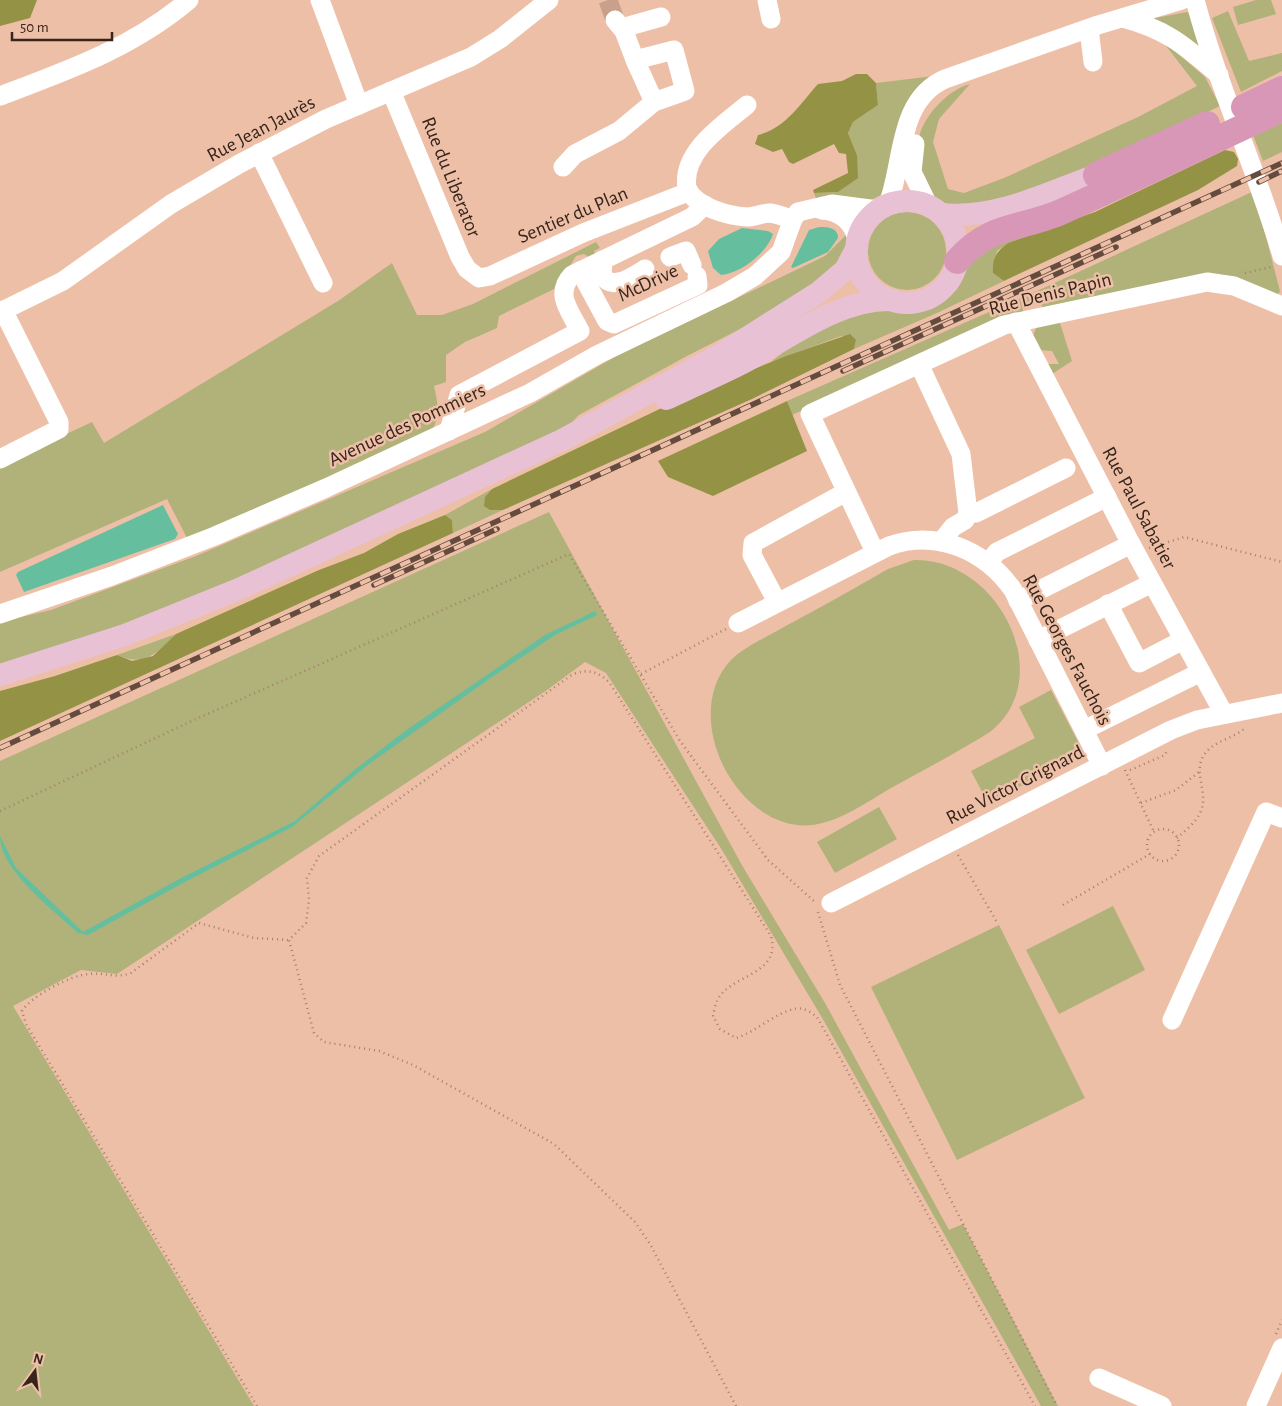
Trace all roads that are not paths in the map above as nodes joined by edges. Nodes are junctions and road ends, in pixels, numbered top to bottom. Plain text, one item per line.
1 (190, 0) edge
2 (320, 0) edge
3 (549, 0) edge
4 (767, 0) edge
5 (1182, 0) edge
6 (1196, 0) edge
7 (1137, 10) edge
8 (661, 17) dead end
9 (770, 19) dead end
10 (1089, 29) junction
11 (635, 60) junction
12 (1093, 62) dead end
13 (960, 76) junction
14 (1220, 76) junction
15 (1282, 89) edge
16 (391, 91) junction
17 (0, 96) edge
18 (654, 102) junction
19 (359, 105) junction
20 (746, 105) dead end
21 (1282, 109) edge
22 (260, 153) junction
23 (563, 167) dead end
24 (1096, 175) joint
25 (688, 192) junction
26 (705, 205) junction
27 (883, 207) junction
28 (934, 210) junction
29 (800, 214) junction
30 (857, 244) junction
31 (603, 260) junction
32 (957, 261) junction
33 (1277, 261) edge
34 (580, 270) junction
35 (475, 276) joint
36 (323, 282) dead end
37 (892, 300) junction
38 (1282, 306) edge
39 (2, 311) edge
40 (1016, 322) junction
41 (580, 331) junction
42 (597, 356) junction
43 (919, 364) junction
44 (450, 431) junction
45 (562, 440) junction
46 (0, 459) edge
47 (1066, 468) dead end
48 (846, 492) junction
49 (1107, 497) junction
50 (968, 513) junction
51 (941, 542) junction
52 (1134, 549) junction
53 (875, 552) junction
54 (988, 563) junction
55 (1152, 583) junction
56 (1018, 601) junction
57 (777, 602) junction
58 (1108, 604) junction
59 (0, 614) edge
60 (738, 623) road end
61 (1038, 640) junction
62 (1183, 640) junction
63 (1201, 672) junction
64 (0, 675) edge
65 (1282, 703) edge
66 (1224, 714) junction
67 (1084, 730) junction
68 (1102, 766) junction
69 (1282, 818) edge
70 (831, 904) dead end
71 (1172, 1020) dead end
72 (1282, 1348) edge
73 (1098, 1378) dead end
74 (1162, 1406) edge
75 (1256, 1406) edge

1 - 17 street
2 - 19 street
3 - 16 street, Rue Jean Jaurès
4 - 9 street
5 - 7 street
6 - 14 street
7 - 10 street
7 - 14 street
8 - 11 street
10 - 12 street
10 - 13 street
11 - 18 street
11 - 18 street
13 - 27 street
13 - 28 street
14 - 33 street
15 - 24 highway
16 - 19 street, Rue Jean Jaurès
16 - 35 street, Rue du Liberator
18 - 23 street
19 - 22 street, Rue Jean Jaurès
20 - 25 street
21 - 32 highway
22 - 36 street
22 - 39 street, Rue Jean Jaurès
24 - 28 main road
25 - 26 street
25 - 35 street, Sentier du Plan
26 - 29 street
26 - 31 street
27 - 28 main road
27 - 29 street
27 - 30 main road
28 - 32 main road
29 - 30 street
29 - 42 street, Avenue des Pommiers
30 - 37 main road
30 - 45 main road
31 - 34 street
31 - 34 street, McDrive
32 - 37 main road
34 - 41 street
37 - 45 main road
38 - 40 street, Rue Denis Papin
39 - 46 street
40 - 43 street, Rue Denis Papin
40 - 49 street, Rue Paul Sabatier
41 - 42 street
41 - 44 street
42 - 44 street, Avenue des Pommiers
43 - 48 street, Rue Denis Papin
43 - 50 street
44 - 59 street, Avenue des Pommiers
45 - 64 main road
47 - 50 street
48 - 53 street
48 - 57 street
49 - 52 street, Rue Paul Sabatier
49 - 54 street
50 - 51 street
51 - 53 street, Rue Georges Fauchois
51 - 54 street, Rue Georges Fauchois
52 - 55 street, Rue Paul Sabatier
52 - 56 street
53 - 57 street, Rue Georges Fauchois
54 - 56 street, Rue Georges Fauchois
55 - 58 street
55 - 62 street, Rue Paul Sabatier
56 - 61 street, Rue Georges Fauchois
57 - 60 street, Rue Georges Fauchois
58 - 61 street
58 - 62 street
61 - 67 street, Rue Georges Fauchois
62 - 63 street, Rue Paul Sabatier
63 - 66 street, Rue Paul Sabatier
63 - 67 street
65 - 66 street, Rue Victor Grignard
66 - 68 street, Rue Victor Grignard
67 - 68 street, Rue Georges Fauchois
68 - 70 street, Rue Victor Grignard
69 - 71 street
72 - 75 street
73 - 74 street

